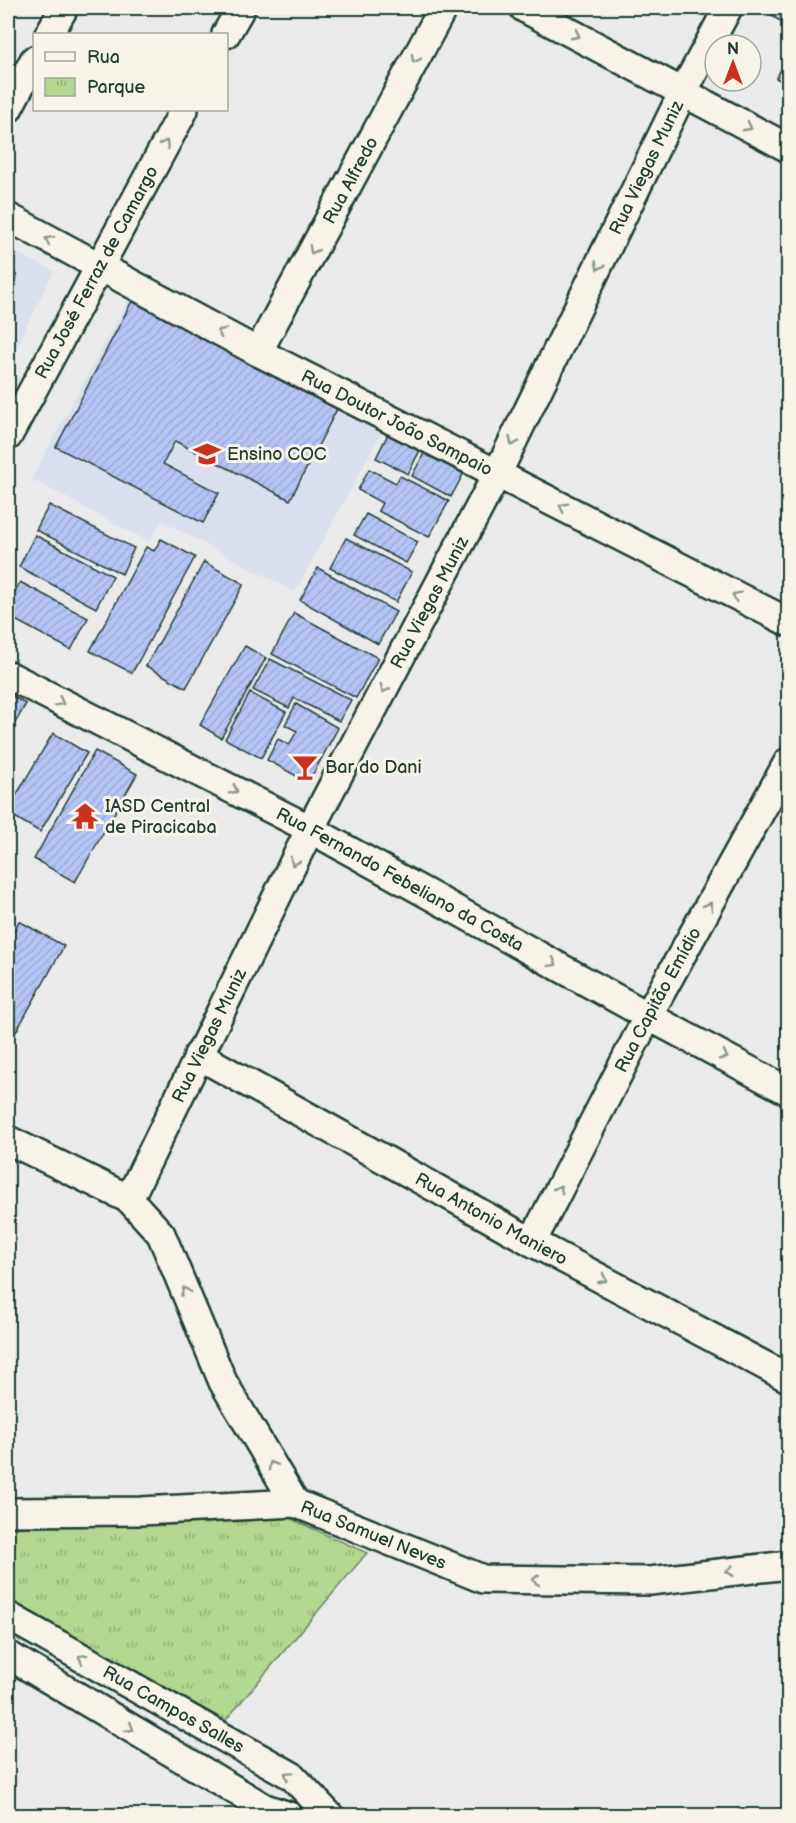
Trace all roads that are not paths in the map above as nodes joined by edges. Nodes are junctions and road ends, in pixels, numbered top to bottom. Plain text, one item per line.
1 (64, 8) edge
2 (241, 8) edge
3 (443, 8) edge
4 (524, 8) edge
5 (728, 8) edge
6 (50, 33) edge
7 (227, 33) edge
8 (33, 62) edge
9 (683, 92) junction
10 (8, 109) edge
11 (183, 111) edge
12 (789, 148) edge
13 (8, 217) edge
14 (98, 266) junction
15 (258, 352) junction
16 (8, 436) edge
17 (497, 474) junction
18 (789, 622) edge
19 (8, 675) edge
20 (789, 762) edge
21 (310, 829) junction
22 (648, 1016) junction
23 (198, 1055) junction
24 (789, 1091) edge
25 (8, 1140) edge
26 (129, 1199) junction
27 (532, 1242) junction
28 (789, 1378) edge
29 (295, 1503) junction
30 (8, 1512) edge
31 (789, 1565) edge
32 (8, 1616) edge
33 (8, 1655) edge
34 (289, 1815) edge
35 (330, 1815) edge

1 - 6 street
2 - 7 street
3 -> 15 street, Rua Alfredo
4 -> 9 street
5 - 9 street, Rua Viegas Muniz
8 - 10 street
9 -> 12 street
9 -> 17 street, Rua Viegas Muniz
14 -> 11 street, Rua José Ferraz de Camargo
14 -> 13 street, Rua Doutor João Sampaio
15 -> 14 street, Rua Doutor João Sampaio
14 - 16 street, Rua José Ferraz de Camargo
15 - 17 street, Rua Doutor João Sampaio
18 -> 17 street, Rua Doutor João Sampaio
17 -> 21 street, Rua Viegas Muniz
19 -> 21 street, Rua Fernando Febeliano da Costa
22 -> 20 street, Rua Capitão Emídio
21 -> 22 street, Rua Fernando Febeliano da Costa
21 -> 23 street, Rua Viegas Muniz
22 -> 24 street, Rua Fernando Febeliano da Costa
27 -> 22 street, Rua Capitão Emídio
23 - 26 street, Rua Viegas Muniz
23 - 27 street, Rua Antonio Maniero
25 - 26 street, Rua Samuel Neves
29 -> 26 street, Rua Samuel Neves
27 -> 28 street, Rua Antonio Maniero
29 - 30 street
31 -> 29 street, Rua Samuel Neves
35 -> 32 street, Rua Campos Salles
33 -> 34 street, Rua Campos Salles

